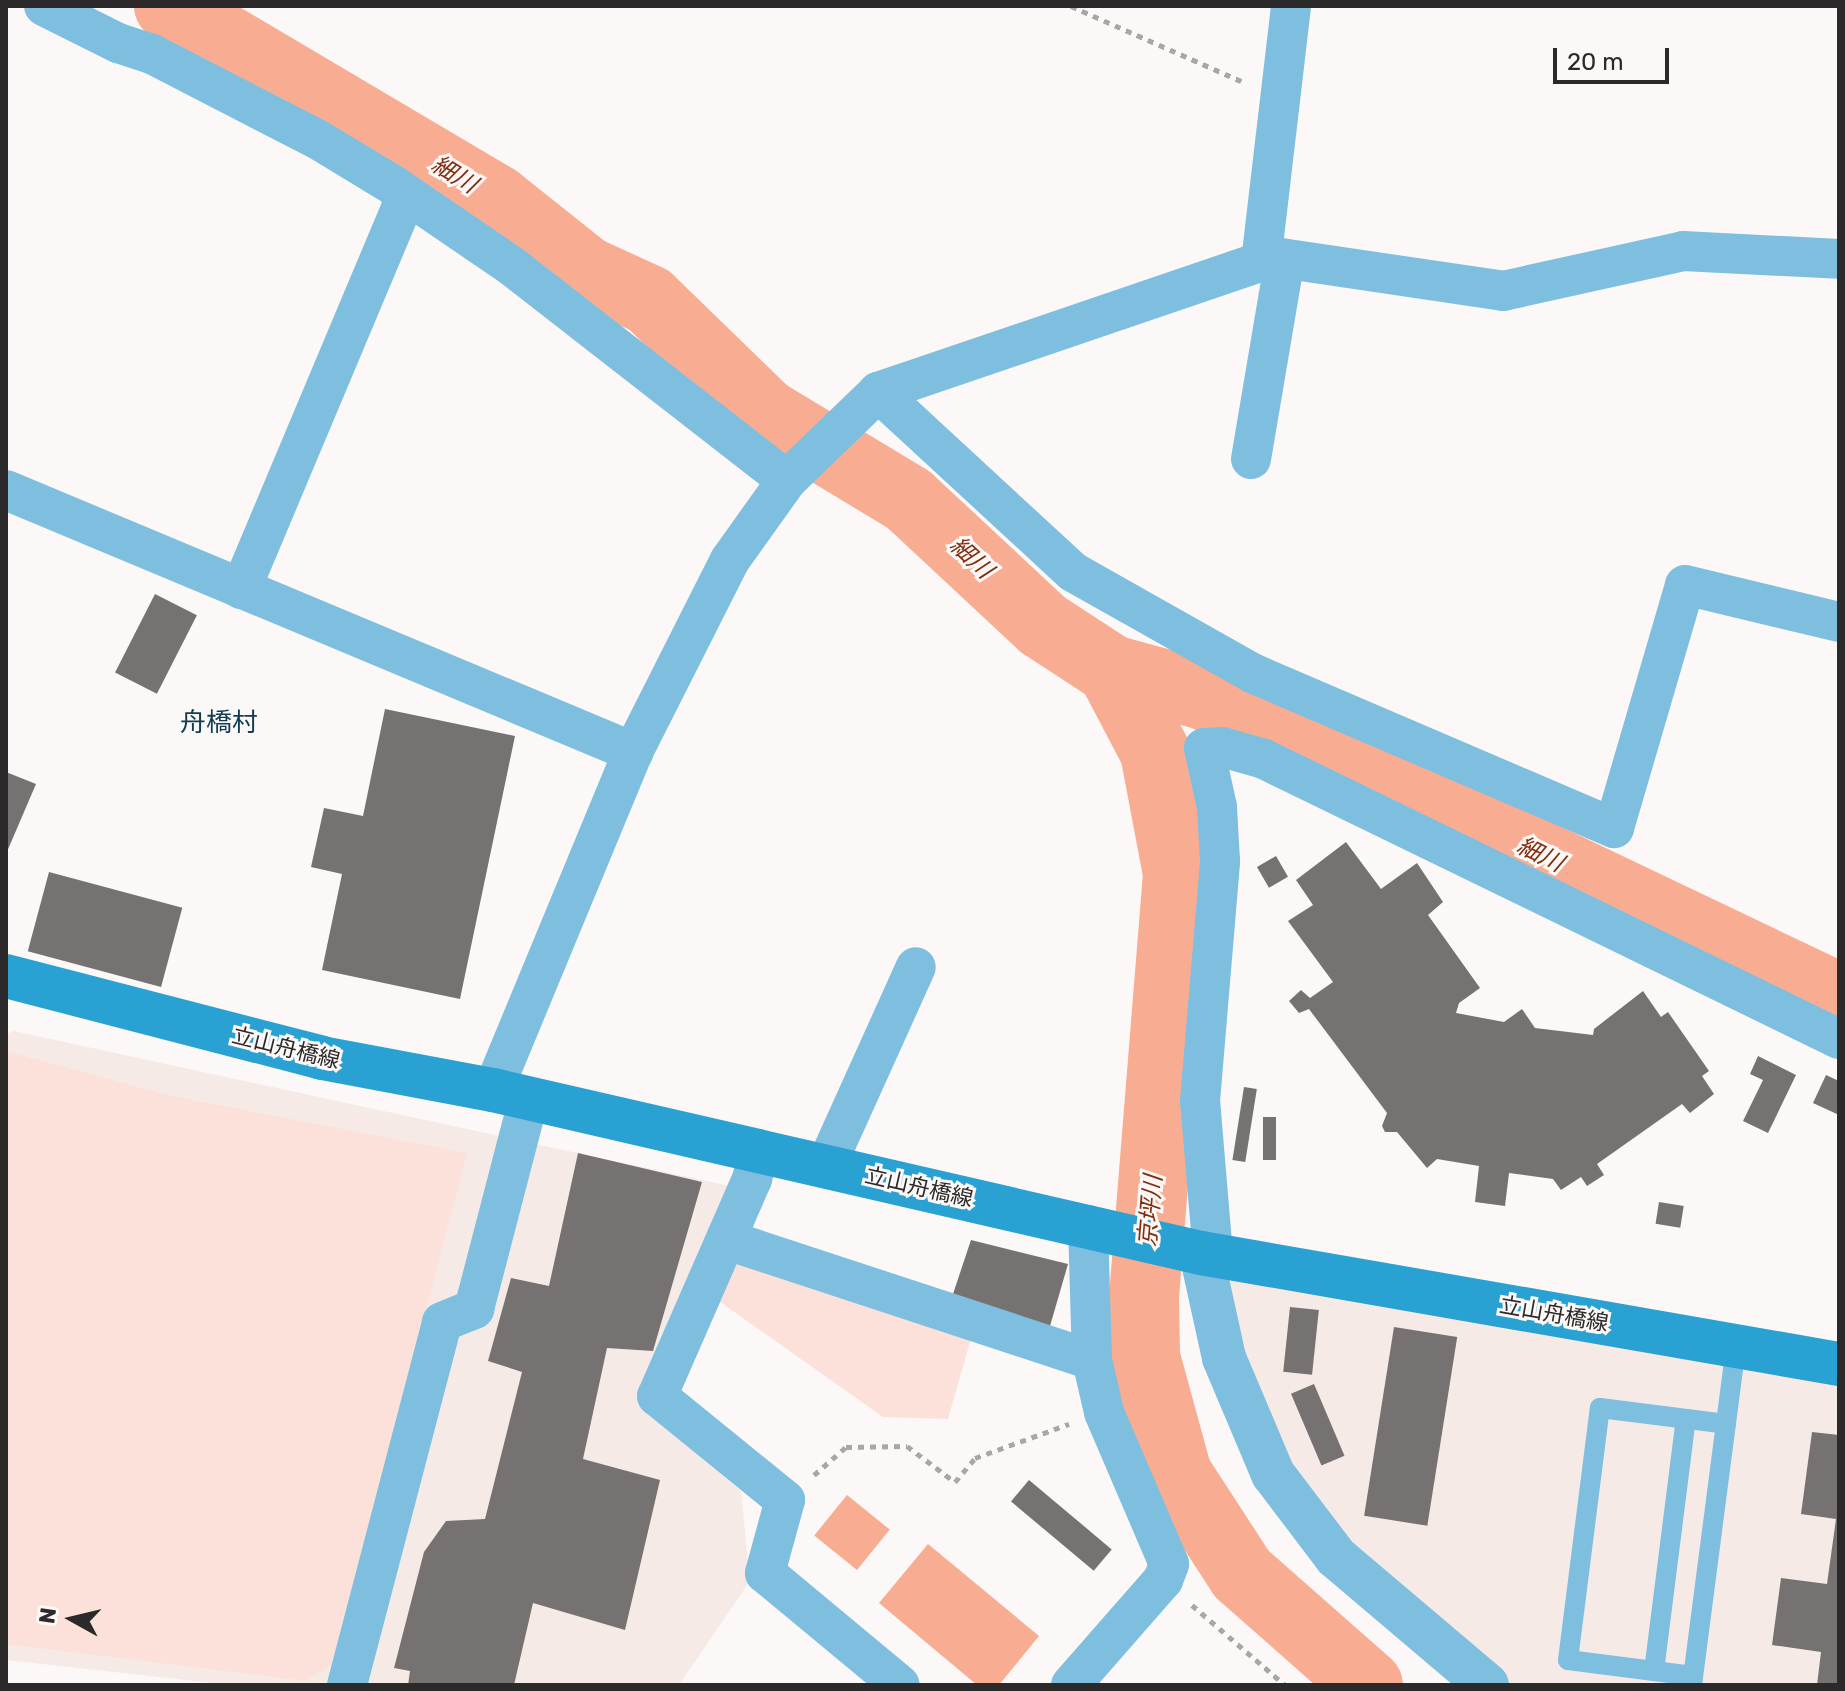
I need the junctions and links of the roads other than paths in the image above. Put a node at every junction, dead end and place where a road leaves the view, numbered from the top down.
1 (44, 6) edge
2 (1291, 6) edge
3 (407, 195) junction
4 (1839, 259) edge
5 (1273, 261) junction
6 (878, 392) junction
7 (1251, 459) dead end
8 (787, 480) junction
9 (6, 490) edge
10 (241, 589) junction
11 (1839, 622) edge
12 (633, 752) junction
13 (916, 967) dead end
14 (6, 976) edge
15 (1839, 1039) edge
16 (511, 1094) junction
17 (759, 1149) junction
18 (846, 1171) junction
19 (1088, 1225) junction
20 (727, 1240) junction
21 (1207, 1254) junction
22 (1736, 1346) junction
23 (1092, 1360) junction
24 (1839, 1364) edge
25 (1686, 1419) junction
26 (1726, 1424) junction
27 (1654, 1671) junction
28 (1692, 1680) edge
29 (347, 1685) edge
30 (900, 1685) edge
31 (1071, 1685) edge
32 (1487, 1685) edge

1 - 3 street
2 - 5 street
3 - 8 street
3 - 10 street
4 - 5 street
5 - 6 street
5 - 7 street
6 - 8 street
6 - 11 street
8 - 12 street
9 - 10 street
10 - 12 street
12 - 16 street
13 - 18 street
14 - 16 main road, 立山舟橋線
15 - 21 street
16 - 17 main road, 立山舟橋線
16 - 29 street
17 - 18 main road, 立山舟橋線
17 - 20 street
18 - 19 main road, 立山舟橋線
19 - 21 main road, 立山舟橋線
19 - 23 street
20 - 23 street
20 - 30 street
21 - 22 main road, 立山舟橋線
21 - 32 street
22 - 24 main road, 立山舟橋線
22 - 26 lane
23 - 31 street
25 - 26 lane
25 - 27 lane
25 - 27 lane
26 - 28 lane
27 - 28 lane

